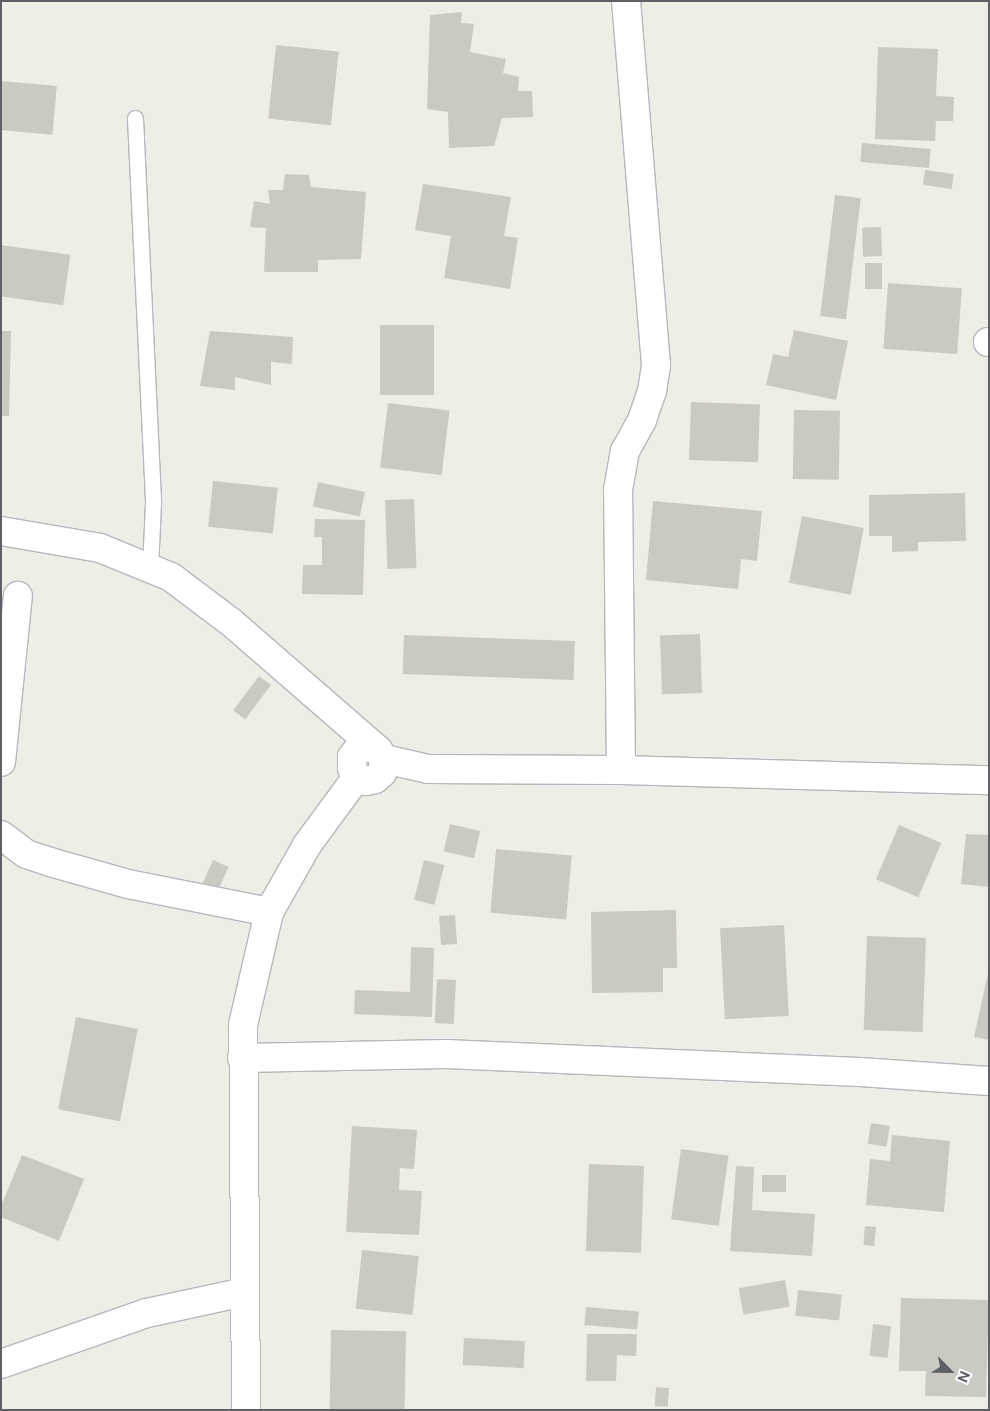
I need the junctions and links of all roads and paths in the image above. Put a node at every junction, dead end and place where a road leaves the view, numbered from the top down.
1 (626, 1) edge
2 (135, 118) dead end
3 (1, 531) edge
4 (150, 568) junction
5 (18, 596) dead end
6 (1, 762) edge
7 (371, 763) junction
8 (621, 770) junction
9 (989, 780) edge
10 (1, 835) edge
11 (269, 912) junction
12 (242, 1058) junction
13 (989, 1081) edge
14 (244, 1292) junction
15 (1, 1364) edge
16 (246, 1410) edge

1 - 8 street
2 - 4 lane
3 - 4 street
4 - 7 street
5 - 6 street
7 - 8 street
7 - 11 street
8 - 9 street
10 - 11 street
11 - 12 street
12 - 13 street
12 - 14 street
14 - 15 street
14 - 16 street

